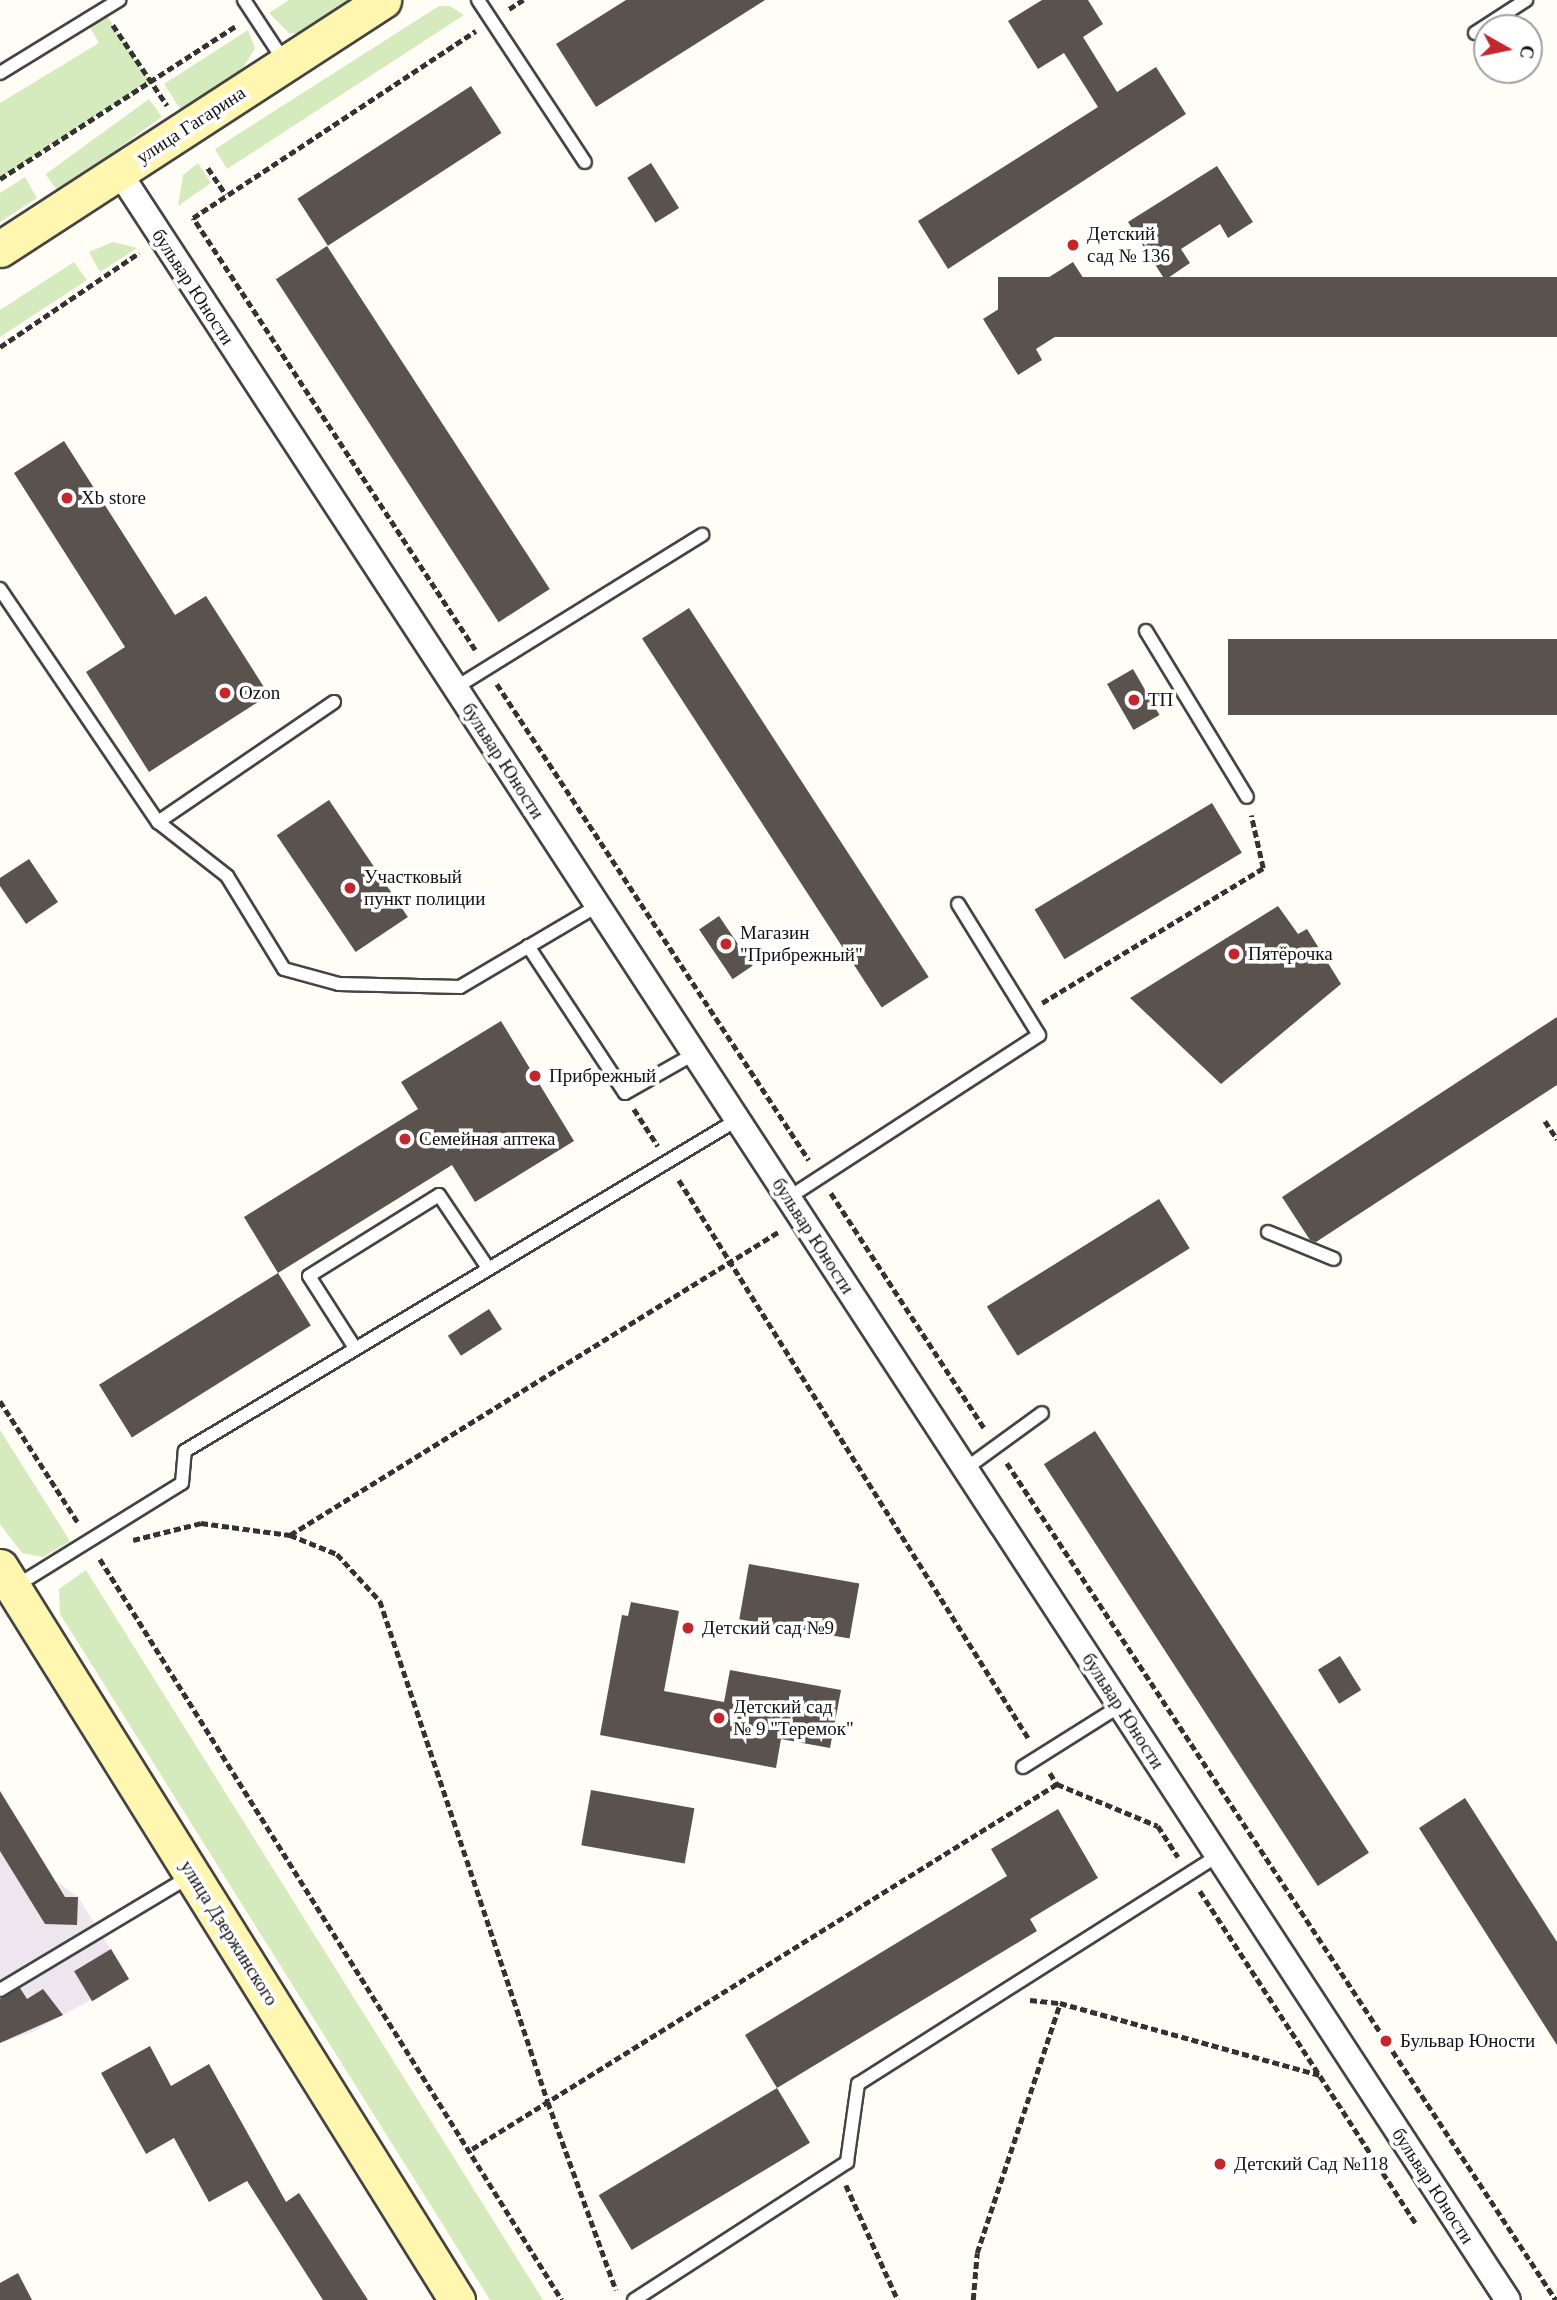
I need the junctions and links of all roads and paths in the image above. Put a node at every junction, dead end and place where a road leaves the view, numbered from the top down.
1 (119, 0) edge
2 (244, 0) edge
3 (383, 0) edge
4 (478, 0) edge
5 (523, 0) edge
6 (1526, 0) edge
7 (103, 10) junction
8 (1504, 14) edge
9 (253, 15) junction
10 (492, 20) junction
11 (286, 63) junction
12 (0, 73) edge
13 (150, 81) junction
14 (171, 112) dead end
15 (585, 162) dead end
16 (208, 168) dead end
17 (119, 172) junction
18 (0, 179) edge
19 (226, 195) junction
20 (0, 249) edge
21 (140, 252) dead end
22 (0, 347) edge
23 (702, 535) dead end
24 (0, 589) edge
25 (1146, 631) dead end
26 (487, 668) junction
27 (456, 688) junction
28 (334, 702) dead end
29 (1247, 797) joint
30 (158, 822) junction
31 (958, 904) dead end
32 (597, 906) junction
33 (528, 946) junction
34 (1025, 1014) junction
35 (694, 1054) junction
36 (625, 1093) junction
37 (737, 1120) junction
38 (1545, 1121) dead end
39 (1557, 1139) edge
40 (667, 1161) junction
41 (820, 1176) junction
42 (788, 1198) junction
43 (787, 1227) dead end
44 (1269, 1232) dead end
45 (1334, 1259) dead end
46 (730, 1261) junction
47 (488, 1268) junction
48 (355, 1348) junction
49 (0, 1401) edge
50 (1042, 1413) dead end
51 (996, 1446) junction
52 (965, 1468) junction
53 (290, 1535) junction
54 (92, 1545) junction
55 (6, 1577) edge
56 (1120, 1706) junction
57 (1040, 1757) junction
58 (1023, 1768) dead end
59 (1057, 1784) junction
60 (1217, 1856) junction
61 (1189, 1874) junction
62 (192, 1875) junction
63 (0, 1990) edge
64 (994, 1997) junction
65 (1060, 2003) junction
66 (1320, 2076) junction
67 (548, 2102) junction
68 (472, 2150) junction
69 (838, 2168) junction
70 (1416, 2223) dead end
71 (457, 2300) edge
72 (562, 2300) edge
73 (620, 2300) edge
74 (634, 2300) edge
75 (898, 2300) edge
76 (973, 2300) edge
77 (1508, 2300) edge
78 (1556, 2300) edge

1 - 7 lane
2 - 9 lane
3 - 11 main road, улица Гагарина
4 - 10 lane
5 - 10 path
6 - 8 lane
7 - 12 lane
7 - 13 path
9 - 11 lane
9 - 13 path
10 - 15 lane
10 - 19 path
11 - 17 main road, улица Гагарина
13 - 14 path
13 - 18 path
16 - 19 path
17 - 20 main road, улица Гагарина
17 - 27 street, бульвар Юности
19 - 26 path
21 - 22 path
23 - 26 lane
24 - 30 lane
25 - 29 lane
26 - 27 lane
26 - 41 path
27 - 32 street, бульвар Юности
28 - 30 lane
29 - 34 path
30 - 33 lane
31 - 34 lane
32 - 33 lane
32 - 35 street, бульвар Юности
33 - 36 lane
34 - 41 lane
35 - 36 lane
35 - 37 street, бульвар Юности
36 - 40 path
37 - 40 lane
37 - 42 street, бульвар Юности
38 - 39 path
40 - 46 path
40 - 47 lane
41 - 42 lane
41 - 51 path
42 - 52 street, бульвар Юности
43 - 46 path
44 - 45 lane
46 - 53 path
46 - 57 path
47 - 48 lane
47 - 48 lane
48 - 54 lane
49 - 54 path
50 - 51 lane
51 - 52 lane
51 - 78 path
52 - 56 street, бульвар Юности
53 - 54 path
53 - 67 path
54 - 55 lane
54 - 68 path
55 - 62 main road, улица Дзержинского
56 - 57 lane
56 - 60 street, бульвар Юности
57 - 58 lane
57 - 59 path
59 - 61 path
59 - 67 path
60 - 61 lane
60 - 77 street, бульвар Юности
61 - 64 lane
61 - 66 path
62 - 63 lane
62 - 71 main road, улица Дзержинского
64 - 65 path
64 - 69 lane
65 - 66 path
65 - 76 path
66 - 70 path
67 - 68 path
67 - 73 path
68 - 72 path
69 - 74 lane
69 - 75 path

